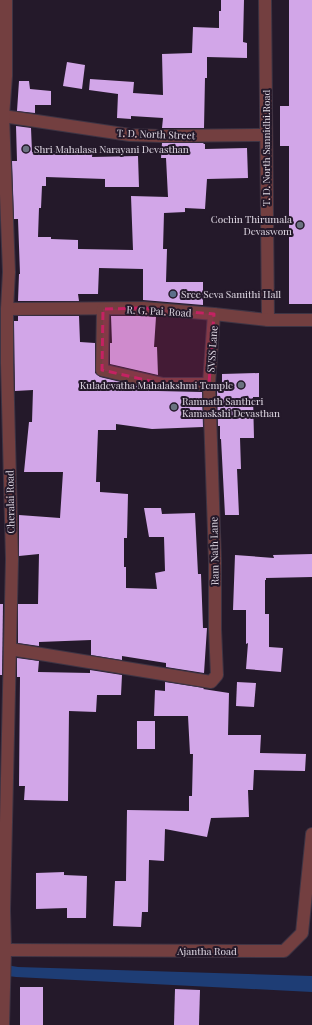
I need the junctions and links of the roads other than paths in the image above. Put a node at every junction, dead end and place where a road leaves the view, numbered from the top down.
1 (6, 0) edge
2 (265, 0) edge
3 (2, 115) edge
4 (266, 135) junction
5 (5, 272) edge
6 (6, 309) junction
7 (103, 309) junction
8 (214, 314) junction
9 (268, 320) junction
10 (312, 320) edge
11 (3, 363) edge
12 (209, 384) junction
13 (5, 637) edge
14 (10, 649) junction
15 (312, 834) edge
16 (5, 950) junction
17 (2, 980) edge
18 (3, 1025) edge

1 - 3 street, Cheralai Road
2 - 4 street, T. D. North Sannidhi.Road
3 - 4 street, T. D. North Street
3 - 5 street, Cheralai Road
4 - 9 street, T. D. North Sannidhi.Road
5 - 6 street, Cheralai Road
6 - 7 street, R. G. Pai. Road
6 - 11 street, Cheralai Road
7 - 8 street, R. G. Pai. Road
7 - 12 street
8 - 9 street, R. G. Pai. Road
8 - 12 street, SVSS Lane
9 - 10 street, R. G. Pai. Road
11 - 13 street, Cheralai Road
12 - 14 street, Ram Nath Lane
13 - 14 street, Cheralai Road
14 - 16 street, Cheralai Road
15 - 16 street, Ajantha Road
16 - 17 street, Cheralai Road
17 - 18 street, Cheralai Road

